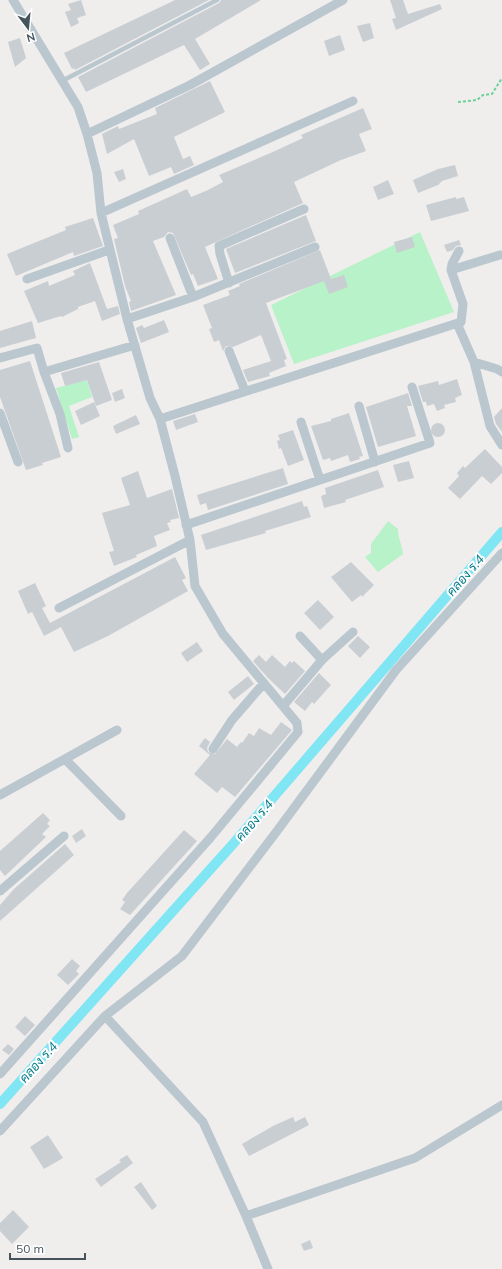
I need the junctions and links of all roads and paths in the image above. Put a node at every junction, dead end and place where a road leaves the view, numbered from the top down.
1 (13, 0) edge
2 (217, 0) edge
3 (322, 0) edge
4 (344, 0) edge
5 (326, 9) junction
6 (502, 78) edge
7 (62, 80) junction
8 (354, 101) dead end
9 (458, 102) dead end
10 (87, 134) junction
11 (304, 209) dead end
12 (101, 213) junction
13 (170, 238) dead end
14 (315, 247) dead end
15 (109, 250) junction
16 (459, 251) dead end
17 (500, 254) dead end
18 (451, 270) junction
19 (27, 279) dead end
20 (229, 283) junction
21 (193, 297) junction
22 (127, 318) junction
23 (461, 322) junction
24 (135, 344) junction
25 (229, 351) dead end
26 (0, 358) edge
27 (474, 362) junction
28 (44, 372) junction
29 (502, 372) edge
30 (412, 387) dead end
31 (245, 391) junction
32 (359, 406) dead end
33 (0, 413) edge
34 (160, 419) junction
35 (301, 422) dead end
36 (502, 445) edge
37 (68, 448) dead end
38 (18, 462) dead end
39 (375, 462) junction
40 (320, 480) junction
41 (186, 525) junction
42 (190, 540) junction
43 (502, 553) edge
44 (59, 608) dead end
45 (353, 632) dead end
46 (300, 636) dead end
47 (322, 660) junction
48 (264, 683) junction
49 (283, 706) junction
50 (117, 730) dead end
51 (213, 749) dead end
52 (65, 759) junction
53 (0, 795) edge
54 (121, 816) dead end
55 (64, 836) dead end
56 (0, 891) edge
57 (105, 1016) junction
58 (0, 1074) edge
59 (502, 1105) edge
60 (0, 1131) edge
61 (246, 1216) junction
62 (268, 1269) edge

1 - 7 street
2 - 7 lane
3 - 5 street
4 - 5 street
5 - 10 street
6 - 9 path
7 - 10 street
8 - 12 street
10 - 12 street
11 - 20 street
12 - 15 street
13 - 21 street
14 - 20 street
15 - 19 street
15 - 22 street
16 - 18 street
17 - 18 street
18 - 23 street
20 - 21 street
21 - 22 street
22 - 24 street
23 - 27 street
23 - 31 street
24 - 28 street
24 - 34 street
25 - 31 street
26 - 28 street
27 - 29 street
27 - 36 street
28 - 37 street
30 - 39 street
31 - 34 street
32 - 39 street
33 - 38 street
34 - 41 street
35 - 40 street
39 - 40 street
40 - 41 street
41 - 42 street
42 - 44 street
42 - 48 street
43 - 57 street
45 - 47 street
46 - 47 street
47 - 49 street
48 - 49 street
48 - 51 street
49 - 58 street
50 - 52 street
52 - 53 street
52 - 54 street
55 - 56 street
57 - 60 street
57 - 61 street
59 - 61 street
61 - 62 street

